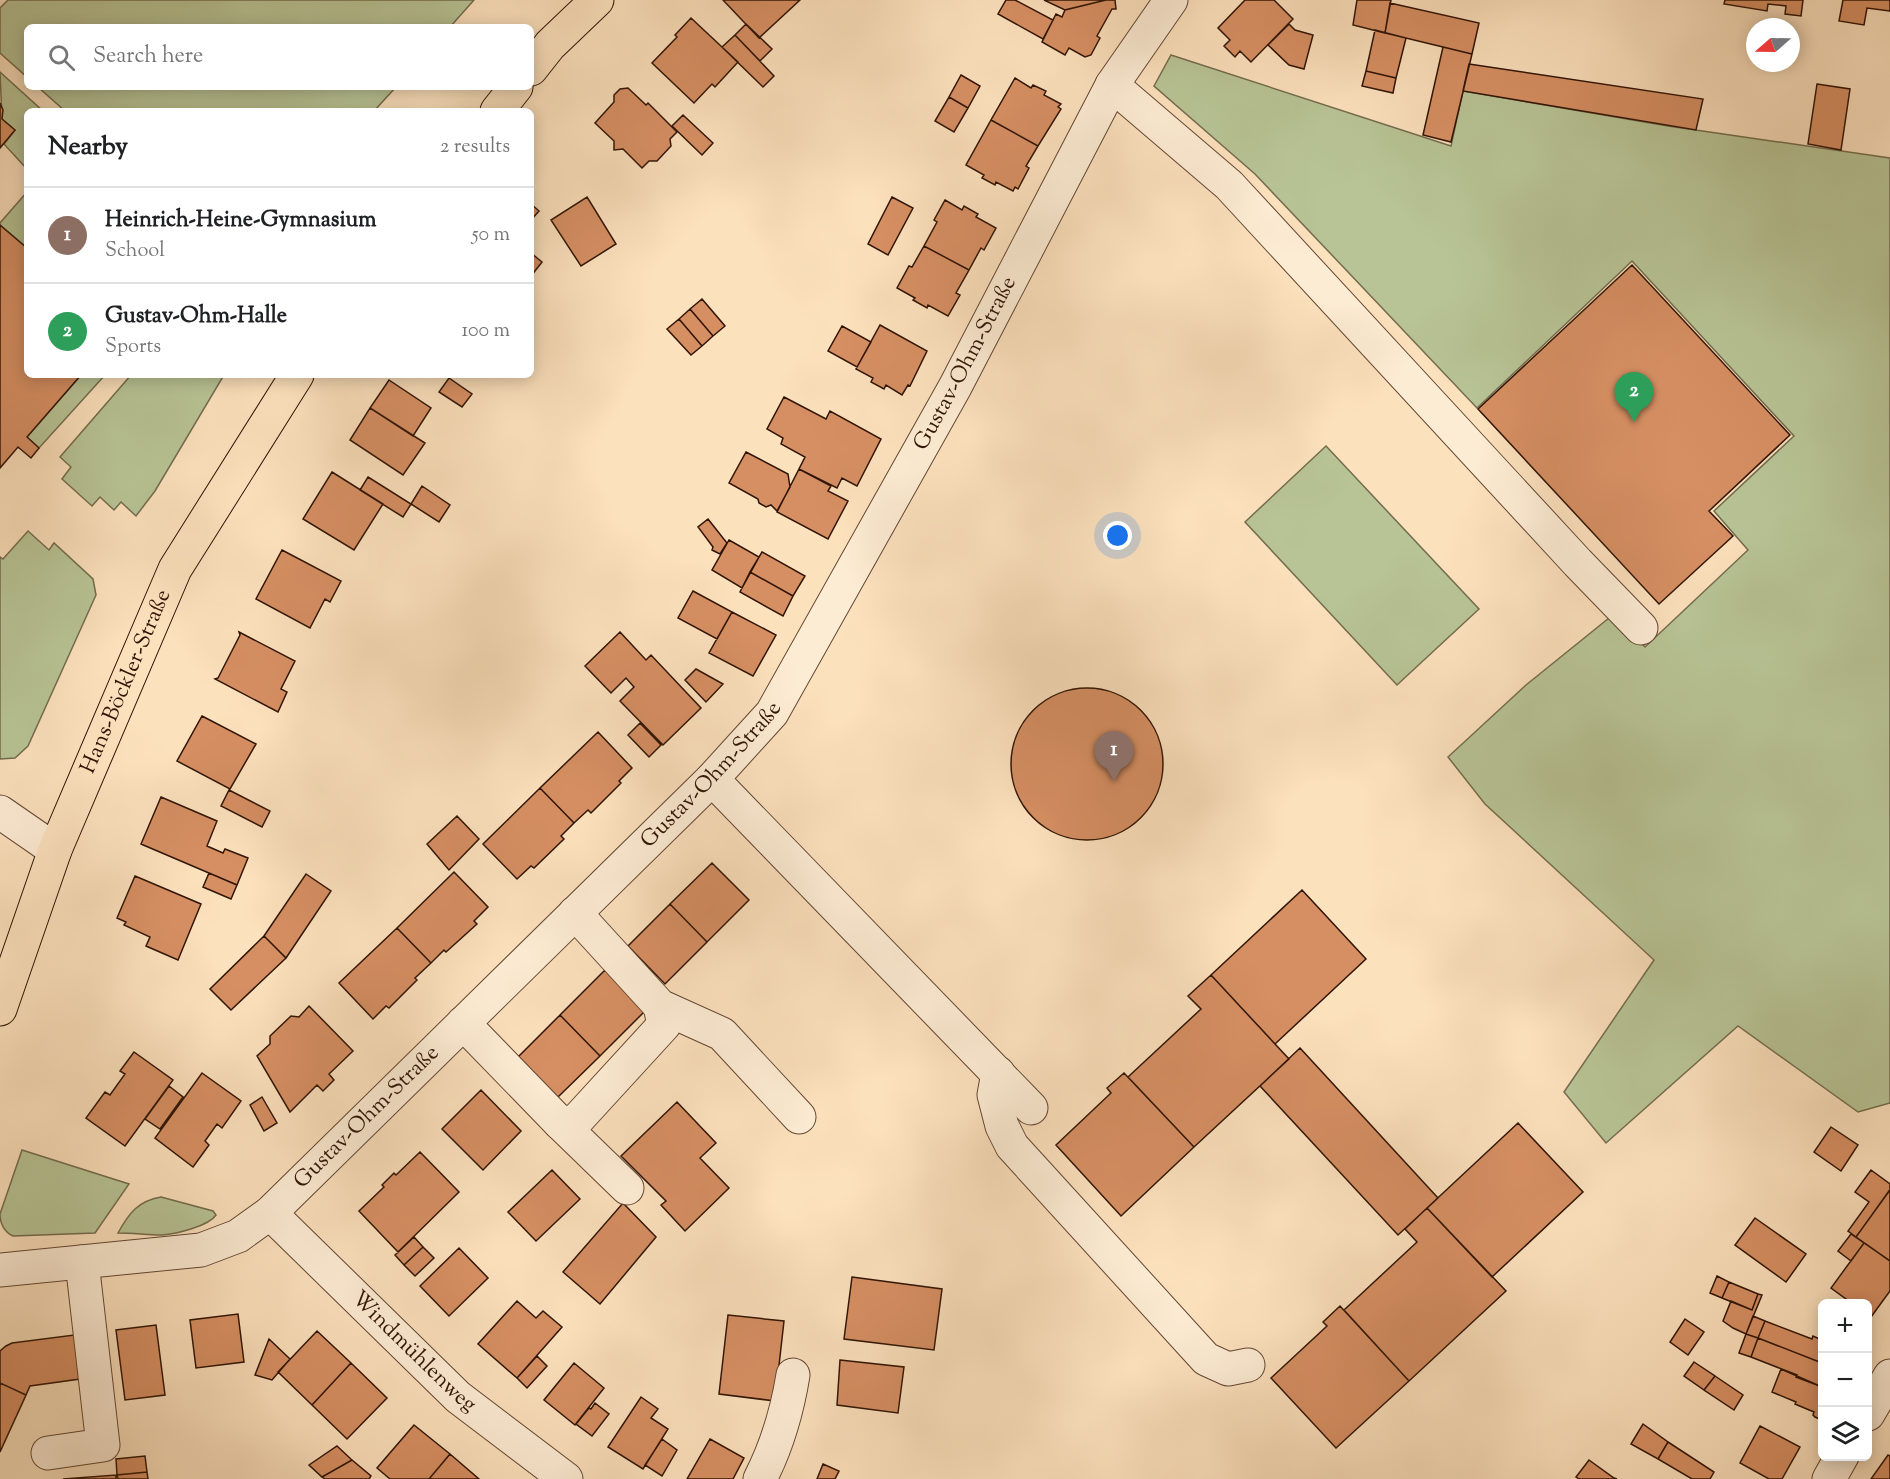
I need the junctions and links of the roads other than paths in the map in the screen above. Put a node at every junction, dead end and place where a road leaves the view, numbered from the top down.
1 (597, 0) edge
2 (1170, 0) edge
3 (534, 65) edge
4 (1112, 85) junction
5 (514, 90) edge
6 (499, 108) edge
7 (295, 378) edge
8 (1641, 628) dead end
9 (712, 778) junction
10 (0, 812) edge
11 (55, 850) junction
12 (575, 913) junction
13 (660, 1006) junction
14 (0, 1009) edge
15 (464, 1023) junction
16 (998, 1073) junction
17 (1031, 1108) dead end
18 (799, 1117) dead end
19 (560, 1123) junction
20 (627, 1188) dead end
21 (270, 1213) junction
22 (82, 1262) junction
23 (0, 1270) edge
24 (1248, 1365) dead end
25 (793, 1376) dead end
26 (1890, 1376) edge
27 (1872, 1407) edge
28 (48, 1453) dead end
29 (1839, 1461) edge
30 (566, 1479) edge
31 (760, 1479) edge
32 (1829, 1479) edge

1 - 3 main road
2 - 4 street, Gustav-Ohm-Straße
4 - 8 street
4 - 9 street, Gustav-Ohm-Straße
5 - 6 main road
7 - 11 main road, Hans-Böckler-Straße
9 - 12 street, Gustav-Ohm-Straße
9 - 16 street
10 - 11 street
11 - 14 main road, Hans-Böckler-Straße
12 - 13 street
12 - 15 street, Gustav-Ohm-Straße
13 - 18 street
13 - 19 street
15 - 19 street
15 - 21 street, Gustav-Ohm-Straße
16 - 17 street
16 - 24 street
19 - 20 street
21 - 22 street, Gustav-Ohm-Straße
21 - 30 street, Windmühlenweg
22 - 23 street, Gustav-Ohm-Straße
22 - 28 street
25 - 31 street
26 - 27 street
29 - 32 street

